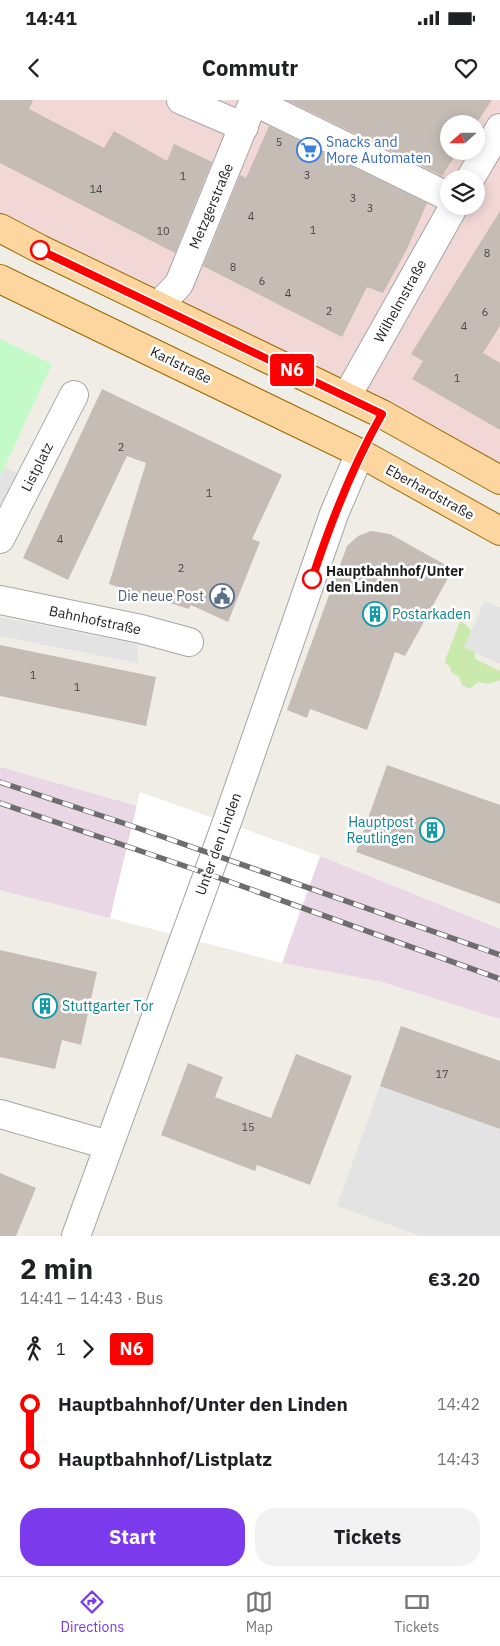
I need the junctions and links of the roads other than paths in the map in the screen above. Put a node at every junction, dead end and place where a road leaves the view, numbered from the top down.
1 (181, 100) edge
2 (253, 101) edge
3 (244, 127) junction
4 (500, 128) edge
5 (493, 156) edge
6 (479, 170) edge
7 (440, 193) edge
8 (449, 215) edge
9 (0, 228) edge
10 (0, 279) edge
11 (158, 306) junction
12 (74, 396) dead end
13 (347, 396) junction
14 (360, 452) junction
15 (500, 480) edge
16 (500, 531) edge
17 (0, 539) edge
18 (0, 600) edge
19 (189, 642) dead end
20 (0, 1114) edge
21 (108, 1145) junction
22 (76, 1236) edge

1 - 3 street
2 - 3 street, Metzgerstraße
2 - 7 street
3 - 11 street, Metzgerstraße
4 - 5 street
5 - 6 street
8 - 13 street, Wilhelmstraße
9 - 11 main road
10 - 14 main road, Karlstraße
11 - 13 main road
12 - 17 street, Listplatz
13 - 15 main road
14 - 16 main road, Eberhardstraße
14 - 21 street, Unter den Linden
18 - 19 street, Bahnhofstraße
20 - 21 street
21 - 22 street, Unter den Linden

